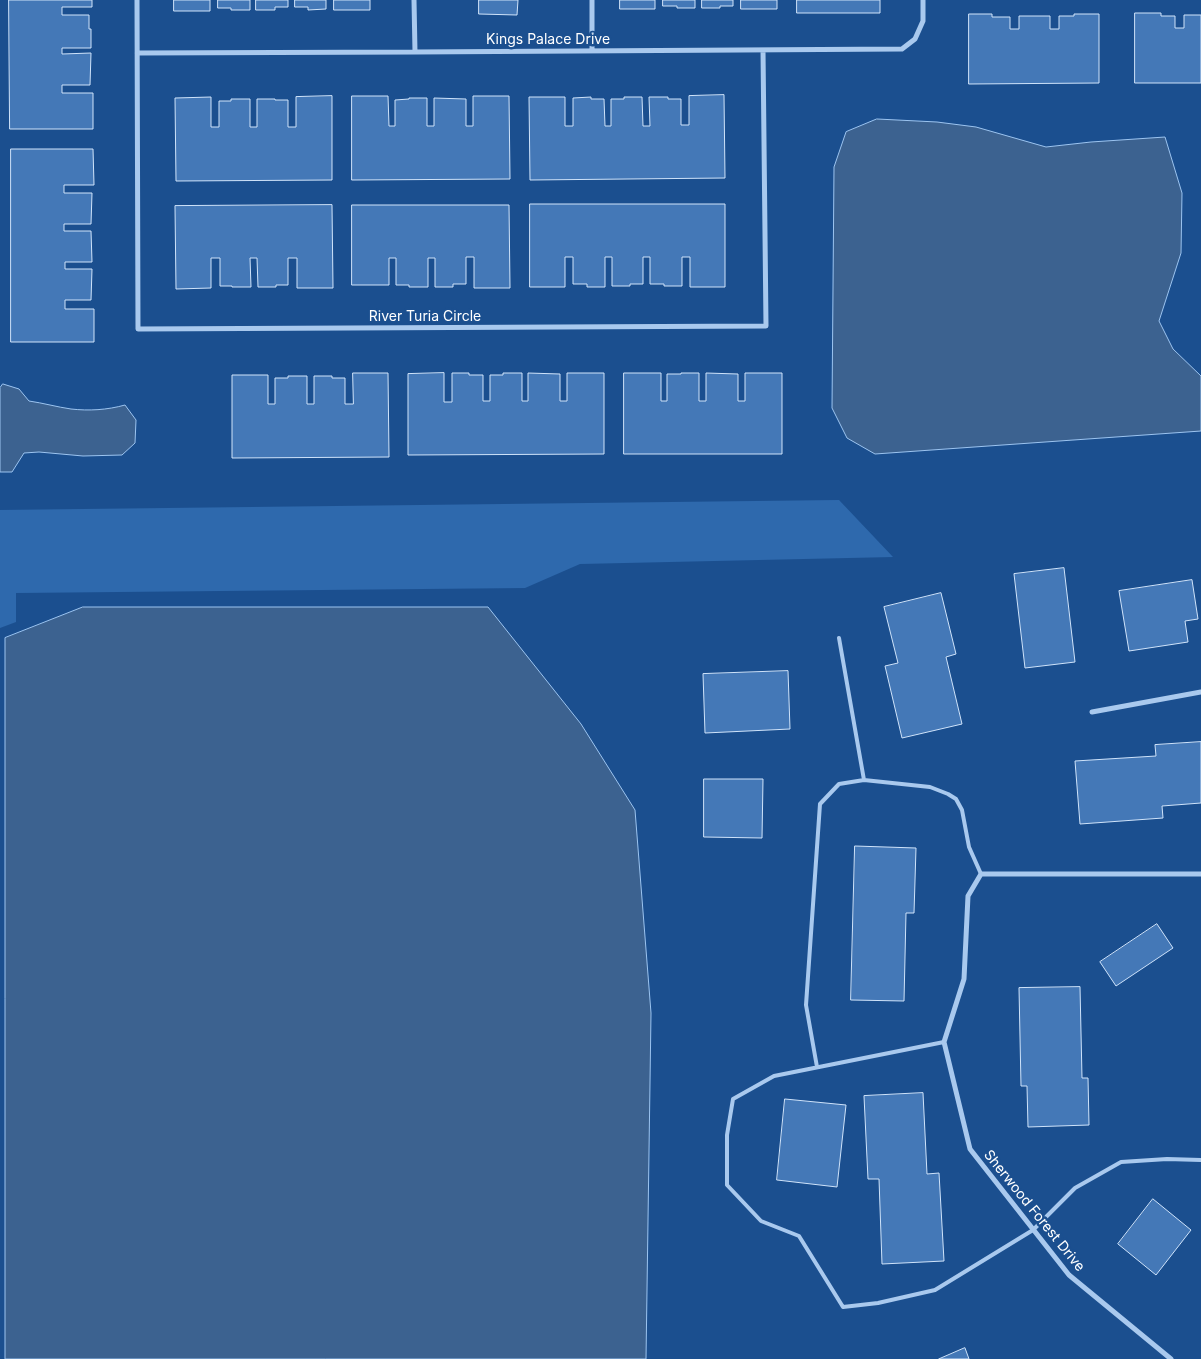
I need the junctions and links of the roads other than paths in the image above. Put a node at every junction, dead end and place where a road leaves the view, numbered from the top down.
1 (137, 0) edge
2 (414, 0) edge
3 (592, 0) edge
4 (923, 0) edge
5 (764, 50) junction
6 (592, 51) junction
7 (415, 52) junction
8 (137, 53) junction
9 (838, 638) dead end
10 (1201, 692) edge
11 (1092, 712) dead end
12 (864, 780) junction
13 (981, 874) junction
14 (1201, 874) edge
15 (944, 1042) junction
16 (817, 1067) junction
17 (1201, 1160) edge
18 (1033, 1230) junction
19 (1171, 1359) edge

1 - 8 street, River Turia Circle
2 - 7 street
3 - 6 street
4 - 5 street, Kings Palace Drive
5 - 6 street, Kings Palace Drive
5 - 8 street, River Turia Circle
6 - 7 street, Kings Palace Drive
7 - 8 street, Kings Palace Drive
9 - 12 lane
10 - 11 street
12 - 13 lane
12 - 16 lane
13 - 14 street
13 - 15 street
15 - 16 lane
15 - 18 street, Sherwood Forest Drive
16 - 18 lane
17 - 18 lane
18 - 19 street, Sherwood Forest Drive

